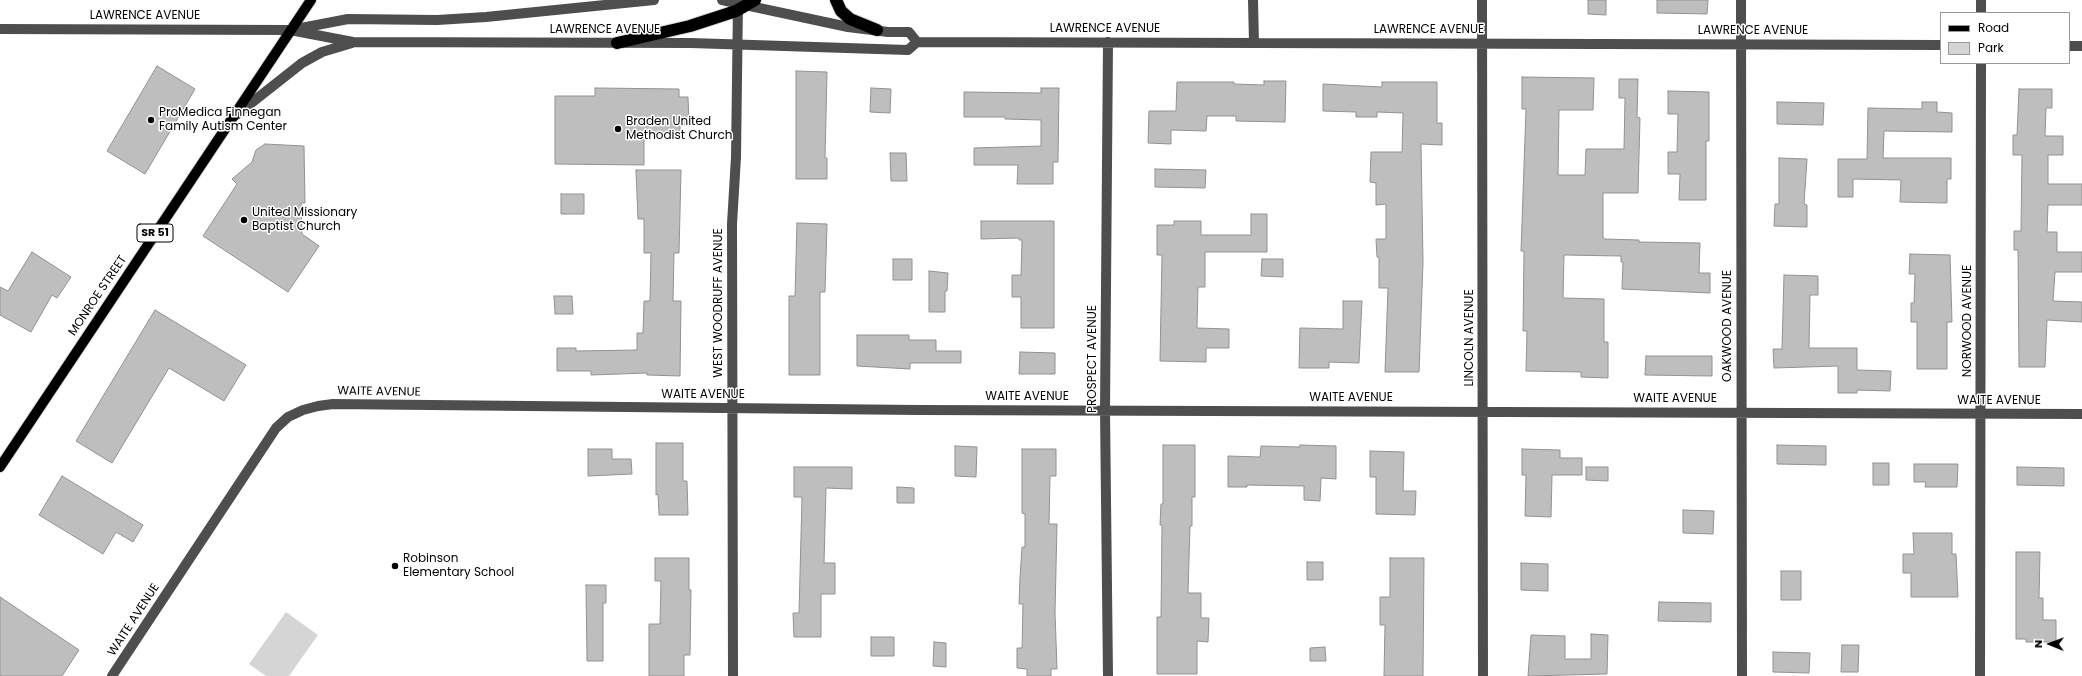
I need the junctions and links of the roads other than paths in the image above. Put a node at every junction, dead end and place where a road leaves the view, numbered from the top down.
1 (311, 0) edge
2 (654, 0) edge
3 (722, 0) edge
4 (836, 0) edge
5 (1253, 0) edge
6 (1482, 0) edge
7 (1741, 0) edge
8 (1981, 0) edge
9 (744, 4) edge
10 (1981, 12) edge
11 (0, 29) edge
12 (290, 30) junction
13 (877, 30) junction
14 (353, 42) junction
15 (917, 42) junction
16 (1108, 42) junction
17 (617, 43) junction
18 (1254, 43) junction
19 (737, 44) junction
20 (1482, 44) junction
21 (1741, 44) junction
22 (1940, 45) edge
23 (2070, 46) edge
24 (2082, 46) edge
25 (1981, 64) edge
26 (233, 117) junction
27 (733, 409) junction
28 (1105, 410) junction
29 (1483, 411) junction
30 (1742, 412) junction
31 (1980, 414) junction
32 (2082, 414) edge
33 (0, 467) edge
34 (112, 676) edge
35 (733, 676) edge
36 (1108, 676) edge
37 (1484, 676) edge
38 (1742, 676) edge
39 (1980, 676) edge

1 - 12 main road, MONROE STREET / SR 51
2 - 12 street, LAWRENCE AVENUE
3 - 9 street
4 - 13 highway
5 - 18 street
6 - 20 street, LINCOLN AVENUE
7 - 21 street, OAKWOOD AVENUE
8 - 10 street
9 - 13 street
9 - 17 highway
9 - 19 street, WEST WOODRUFF AVENUE
11 - 12 street, LAWRENCE AVENUE
12 - 14 street, LAWRENCE AVENUE
12 - 26 main road, MONROE STREET / SR 51
13 - 15 street
14 - 17 street, LAWRENCE AVENUE
14 - 26 street
15 - 16 street, LAWRENCE AVENUE
15 - 19 street, LAWRENCE AVENUE
16 - 18 street, LAWRENCE AVENUE
16 - 28 street, PROSPECT AVENUE
17 - 19 street, LAWRENCE AVENUE
18 - 20 street, LAWRENCE AVENUE
19 - 27 street, WEST WOODRUFF AVENUE
20 - 21 street, LAWRENCE AVENUE
20 - 29 street, LINCOLN AVENUE
21 - 22 street, LAWRENCE AVENUE
21 - 30 street, OAKWOOD AVENUE
23 - 24 street
25 - 31 street, NORWOOD AVENUE
26 - 33 main road, MONROE STREET / SR 51
27 - 28 street, WAITE AVENUE
27 - 34 street, WAITE AVENUE
27 - 35 street, WEST WOODRUFF AVENUE
28 - 29 street, WAITE AVENUE
28 - 36 street, PROSPECT AVENUE
29 - 30 street, WAITE AVENUE
29 - 37 street, LINCOLN AVENUE
30 - 31 street, WAITE AVENUE
30 - 38 street, OAKWOOD AVENUE
31 - 32 street, WAITE AVENUE
31 - 39 street, NORWOOD AVENUE

